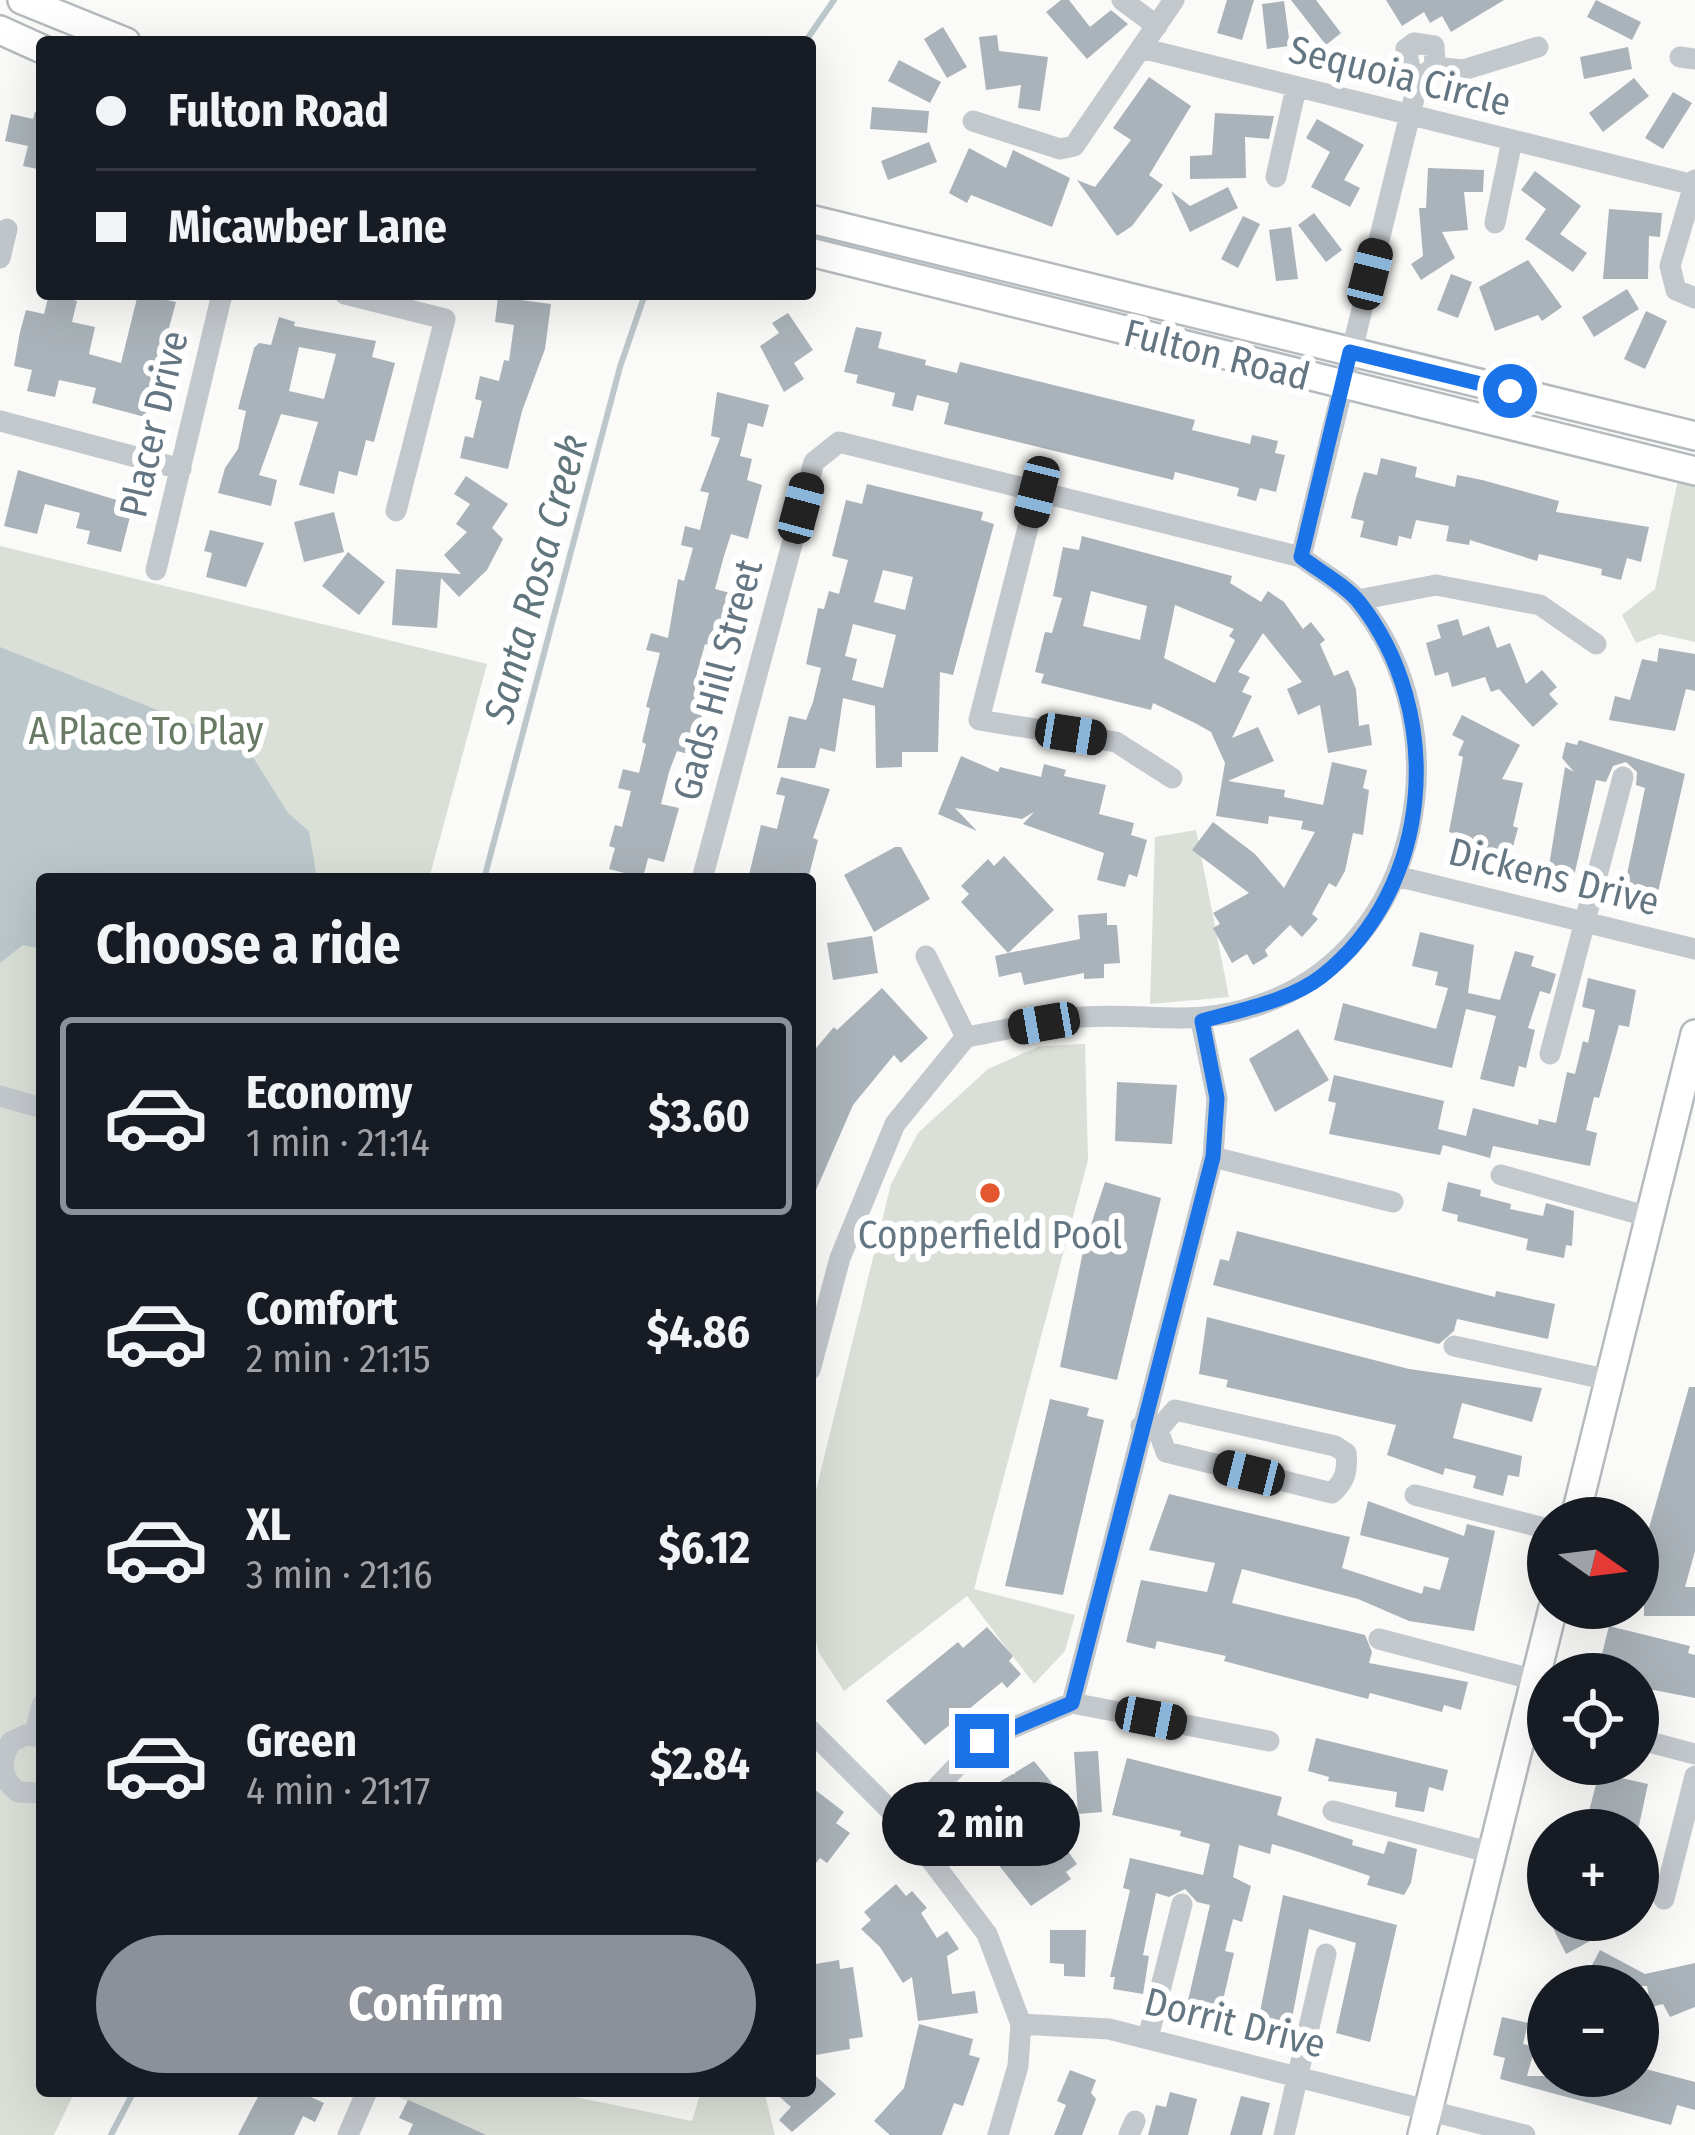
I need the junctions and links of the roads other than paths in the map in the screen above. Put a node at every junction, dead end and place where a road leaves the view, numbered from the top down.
1 (22, 0) edge
2 (1122, 0) edge
3 (1174, 0) edge
4 (1156, 26) junction
5 (0, 29) edge
6 (111, 36) edge
7 (36, 46) edge
8 (1538, 47) dead end
9 (1142, 48) junction
10 (1297, 88) junction
11 (1408, 116) junction
12 (973, 121) dead end
13 (1513, 141) junction
14 (1276, 177) dead end
15 (1694, 182) edge
16 (816, 220) edge
17 (1495, 223) dead end
18 (7, 229) dead end
19 (816, 254) edge
20 (0, 258) edge
21 (1695, 298) edge
22 (221, 300) edge
23 (369, 300) edge
24 (1350, 352) junction
25 (1342, 386) junction
26 (0, 421) edge
27 (1695, 436) edge
28 (182, 469) junction
29 (1695, 471) edge
30 (1037, 492) junction
31 (396, 511) dead end
32 (1301, 557) junction
33 (156, 570) dead end
34 (1358, 600) junction
35 (1596, 644) dead end
36 (1623, 777) dead end
37 (1172, 778) dead end
38 (704, 873) edge
39 (1396, 876) junction
40 (1585, 922) junction
41 (1695, 949) edge
42 (926, 956) dead end
43 (1202, 1021) junction
44 (1695, 1034) edge
45 (965, 1037) junction
46 (1550, 1054) dead end
47 (0, 1096) edge
48 (36, 1106) edge
49 (1213, 1157) junction
50 (1501, 1175) dead end
51 (1393, 1202) dead end
52 (1649, 1217) junction
53 (1454, 1346) dead end
54 (816, 1348) edge
55 (1609, 1380) junction
56 (1149, 1428) junction
57 (1415, 1495) dead end
58 (1580, 1497) edge
59 (1527, 1524) edge
60 (1379, 1639) dead end
61 (1527, 1678) edge
62 (1072, 1703) junction
63 (36, 1736) edge
64 (816, 1736) edge
65 (1269, 1741) dead end
66 (1659, 1745) edge
67 (1527, 1746) edge
68 (1695, 1754) edge
69 (1695, 1776) edge
70 (36, 1793) edge
71 (1333, 1811) dead end
72 (903, 1823) junction
73 (1492, 1853) junction
74 (1664, 1899) dead end
75 (1182, 1904) dead end
76 (1326, 1954) dead end
77 (1022, 2024) junction
78 (1148, 2038) junction
79 (1298, 2075) junction
80 (364, 2097) edge
81 (1425, 2122) edge
82 (1005, 2133) edge
83 (348, 2135) edge
84 (1284, 2135) edge
85 (1525, 2135) edge

1 - 6 main road
2 - 4 street
3 - 4 street
4 - 9 street
5 - 7 main road
8 - 11 street
9 - 10 street, Sequoia Circle
9 - 12 street
10 - 11 street, Sequoia Circle
10 - 14 street
11 - 13 street, Sequoia Circle
11 - 24 street
13 - 15 street, Sequoia Circle
13 - 17 street
15 - 21 street
16 - 24 main road, Fulton Road
18 - 20 street
19 - 25 main road, Fulton Road
22 - 28 street, Placer Drive
23 - 31 street
24 - 25 street
24 - 27 main road, Fulton Road
25 - 29 main road, Fulton Road
25 - 32 street
26 - 28 street
28 - 33 street, Placer Drive
30 - 32 street
30 - 37 street
30 - 38 street, Gads Hill Street
32 - 34 street
34 - 35 street
34 - 39 street
36 - 40 street
39 - 40 street, Dickens Drive
39 - 43 street
40 - 41 street, Dickens Drive
40 - 46 street
42 - 45 street
43 - 45 street
43 - 49 street
44 - 52 main road
45 - 54 street
47 - 48 street
49 - 51 street
49 - 56 street
50 - 52 street
52 - 55 main road
53 - 55 street
55 - 58 main road
56 - 56 street
56 - 62 street
57 - 59 street
60 - 61 street
62 - 65 street
62 - 72 street
63 - 70 street
64 - 72 street
66 - 68 street
67 - 73 main road
69 - 74 street
71 - 73 street
72 - 77 street
73 - 81 main road
75 - 78 street
76 - 79 street
77 - 78 street, Dorrit Drive
77 - 82 street
78 - 79 street, Dorrit Drive
79 - 81 street, Dorrit Drive
79 - 84 street
80 - 83 street
81 - 85 street, Dorrit Drive

